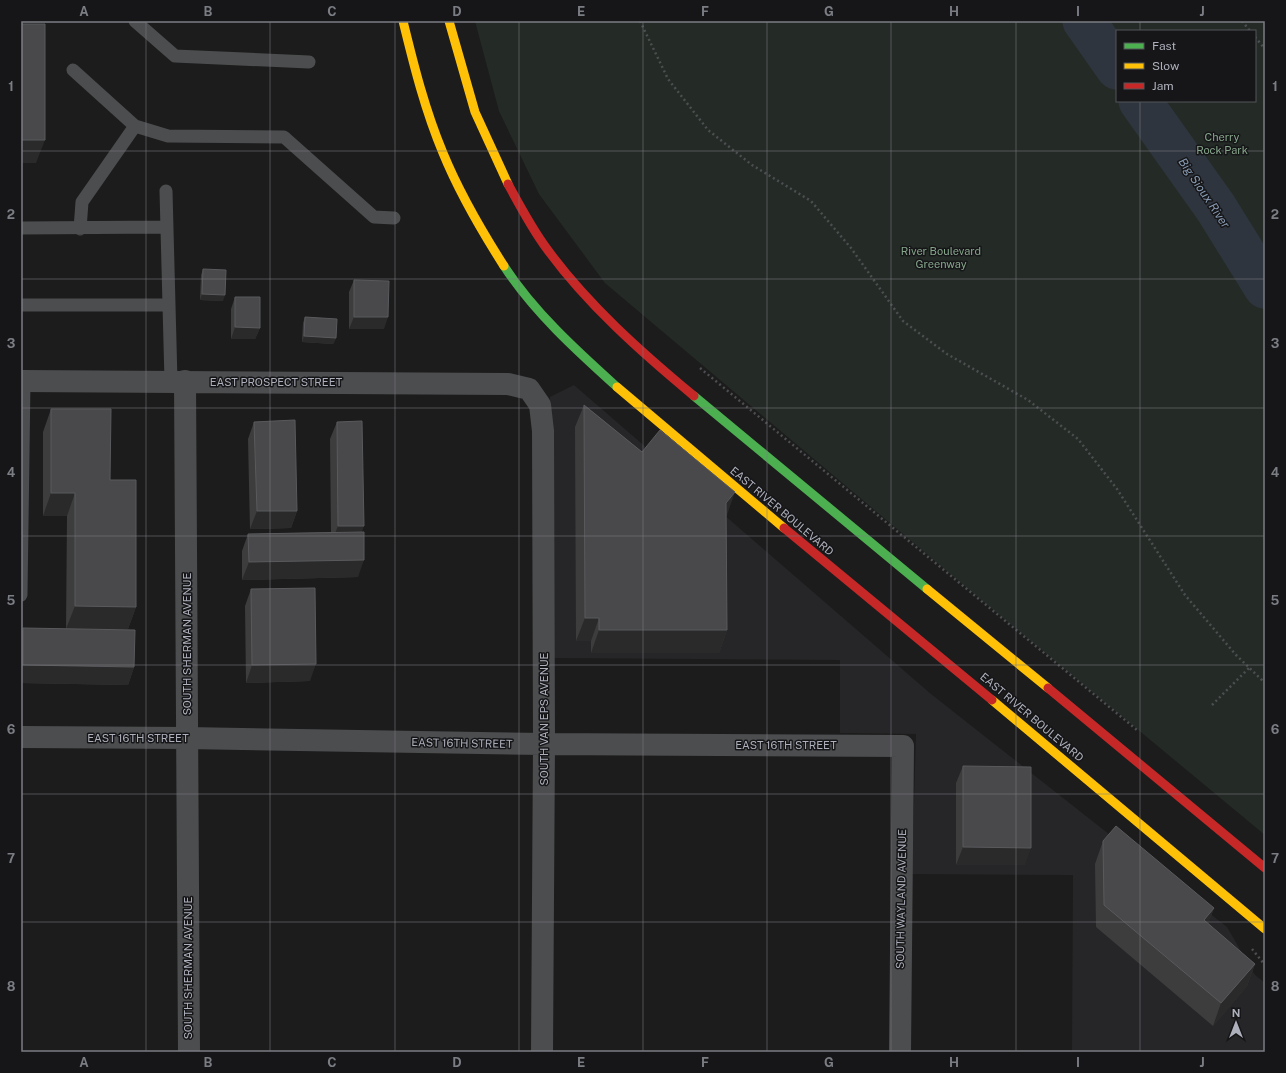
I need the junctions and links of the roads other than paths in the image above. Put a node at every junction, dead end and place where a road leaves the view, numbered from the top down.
1 (136, 21) edge
2 (403, 21) edge
3 (449, 21) edge
4 (309, 62) dead end
5 (73, 70) dead end
6 (135, 126) junction
7 (166, 191) dead end
8 (394, 218) dead end
9 (166, 227) junction
10 (21, 228) edge
11 (80, 229) junction
12 (21, 305) edge
13 (168, 305) junction
14 (23, 381) edge
15 (178, 381) junction
16 (529, 389) joint
17 (21, 595) edge
18 (21, 737) edge
19 (187, 738) junction
20 (544, 744) junction
21 (903, 746) joint
22 (1265, 868) edge
23 (1265, 929) edge
24 (188, 1052) edge
25 (542, 1052) edge
26 (900, 1052) edge

1 - 4 lane
2 - 23 main road, EAST RIVER BOULEVARD
3 - 22 main road
5 - 6 lane
6 - 8 lane
6 - 11 lane
7 - 9 lane
9 - 11 lane
9 - 13 lane
10 - 11 lane
12 - 13 lane
13 - 15 lane
14 - 15 street, EAST PROSPECT STREET
14 - 17 lane
15 - 16 street, EAST PROSPECT STREET
15 - 19 street, SOUTH SHERMAN AVENUE
16 - 20 street, SOUTH VAN EPS AVENUE
18 - 19 street, EAST 16TH STREET
19 - 20 street, EAST 16TH STREET
19 - 24 street, SOUTH SHERMAN AVENUE
20 - 21 street, EAST 16TH STREET
20 - 25 street, SOUTH VAN EPS AVENUE
21 - 26 street, SOUTH WAYLAND AVENUE

